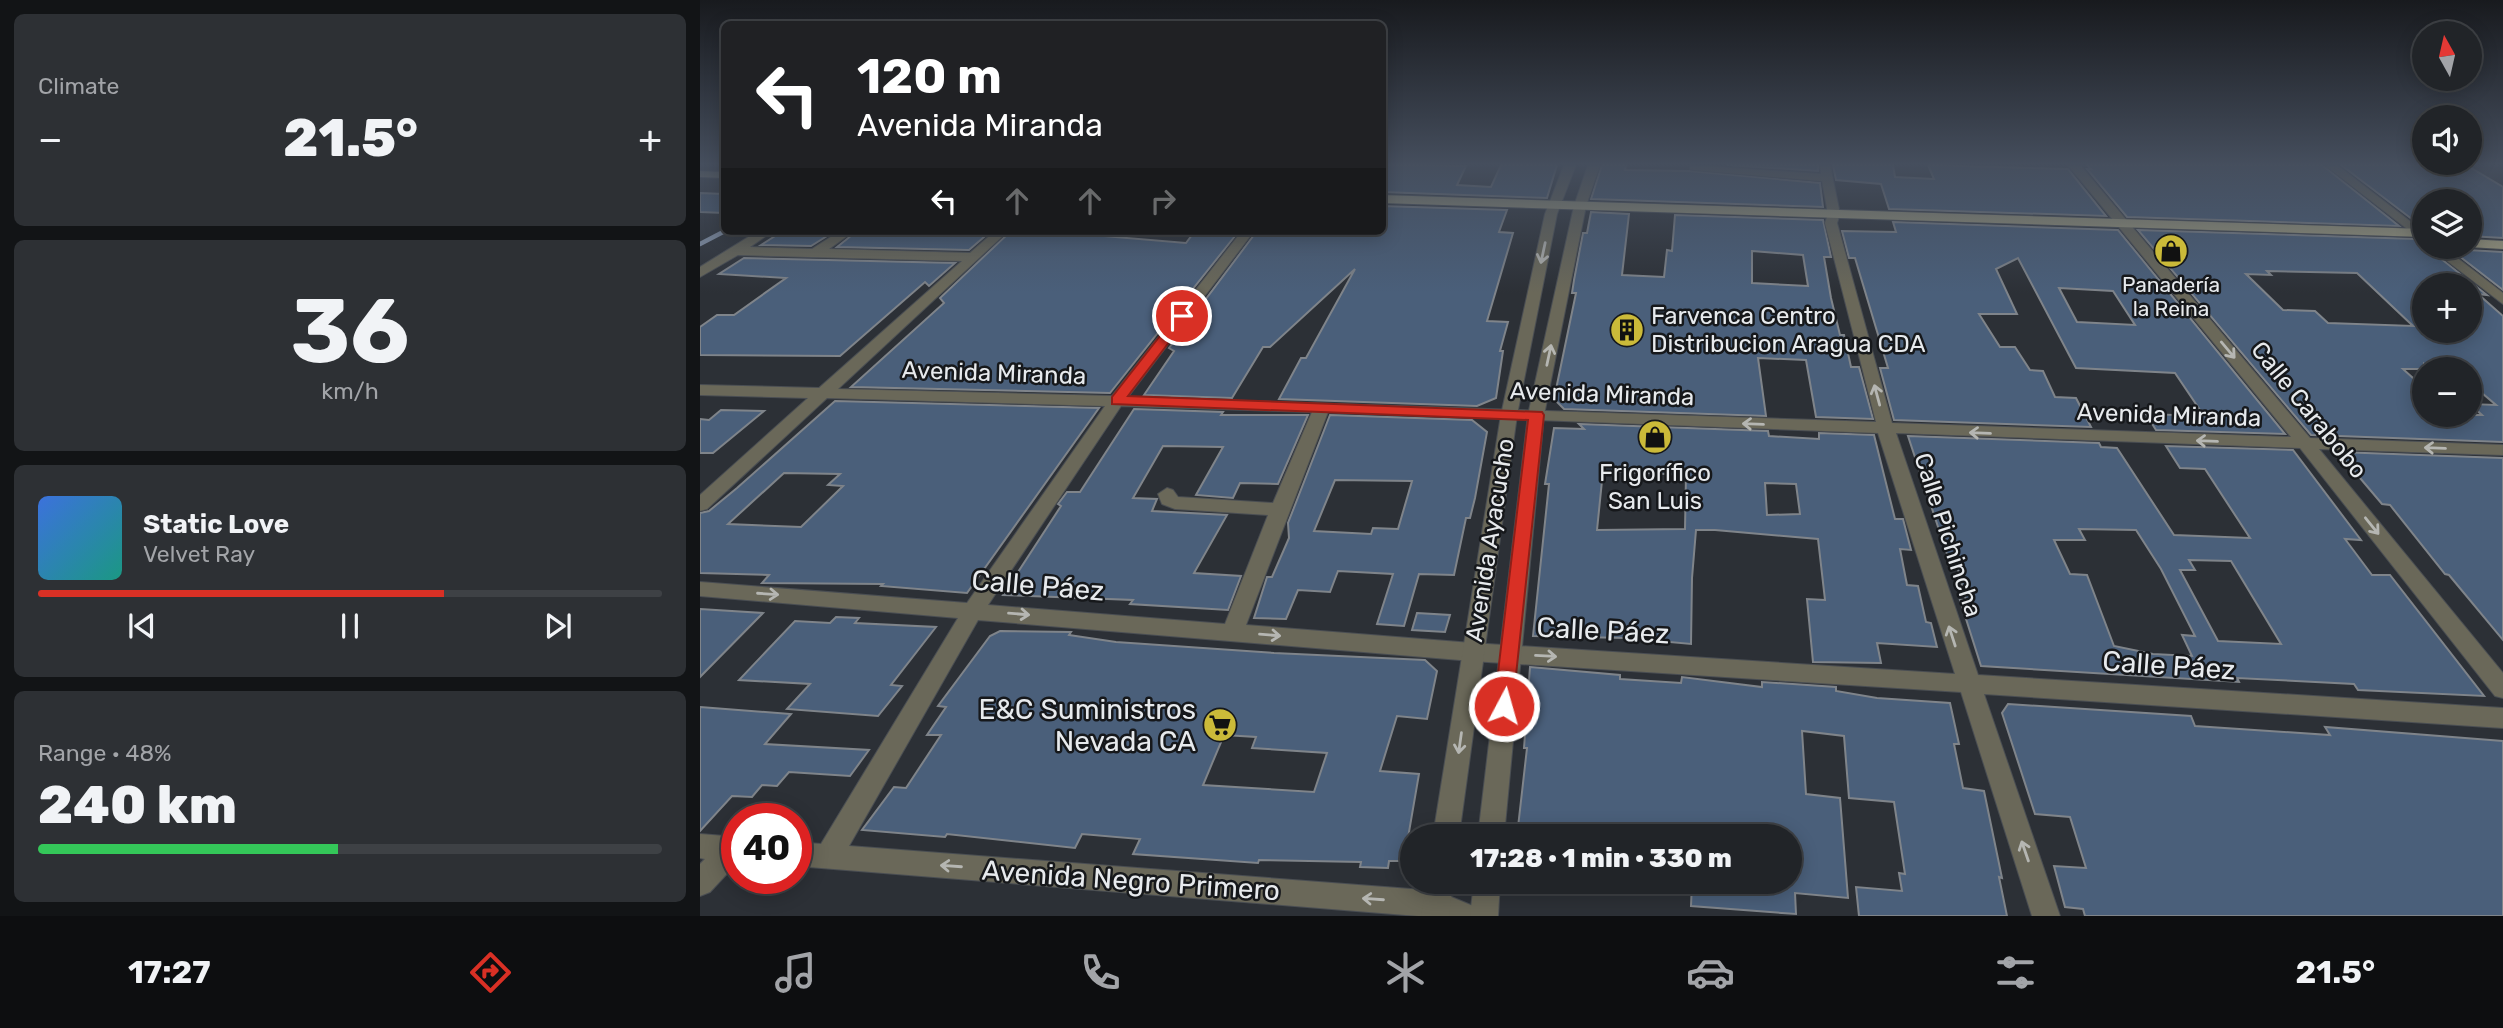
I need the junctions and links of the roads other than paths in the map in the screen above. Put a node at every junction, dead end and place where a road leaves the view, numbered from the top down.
1 (1531, 208) edge
2 (1580, 208) edge
3 (1831, 208) edge
4 (2110, 208) edge
5 (2385, 208) edge
6 (1386, 209) edge
7 (1552, 209) junction
8 (1579, 211) junction
9 (1833, 219) junction
10 (2126, 227) junction
11 (2412, 229) edge
12 (761, 235) edge
13 (842, 235) edge
14 (998, 235) edge
15 (1245, 235) edge
16 (2482, 235) edge
17 (2503, 236) edge
18 (2412, 237) edge
19 (2482, 243) edge
20 (2503, 244) edge
21 (735, 251) junction
22 (815, 253) junction
23 (974, 257) junction
24 (2450, 259) edge
25 (700, 273) edge
26 (2503, 300) edge
27 (700, 390) edge
28 (826, 393) junction
29 (1117, 400) junction
30 (1322, 408) junction
31 (1509, 415) junction
32 (1536, 415) junction
33 (1886, 430) junction
34 (2307, 445) junction
35 (2503, 450) edge
36 (1167, 494) dead end
37 (700, 505) edge
38 (1279, 510) junction
39 (700, 589) edge
40 (973, 610) junction
41 (1233, 631) junction
42 (1472, 652) junction
43 (1509, 654) junction
44 (1967, 681) junction
45 (2503, 688) edge
46 (2503, 718) edge
47 (1449, 824) edge
48 (1492, 824) edge
49 (700, 846) edge
50 (721, 848) edge
51 (812, 856) edge
52 (828, 857) junction
53 (721, 862) edge
54 (700, 883) edge
55 (1486, 894) edge
56 (1437, 901) edge
57 (1463, 916) edge
58 (1484, 916) edge
59 (2046, 916) edge

1 - 7 main road
2 - 8 street, Avenida Ayacucho
3 - 9 street, Calle Pichincha
4 - 10 street, Calle Carabobo
5 - 11 street
6 - 7 main road
7 - 8 main road
7 -> 31 street, Avenida Ayacucho
8 - 9 main road
32 -> 8 street, Avenida Ayacucho
9 - 10 main road
33 -> 9 street, Calle Pichincha
10 - 18 main road
10 -> 34 street, Calle Carabobo
12 - 21 street
13 - 22 street
14 - 23 street
15 - 29 street
16 - 17 main road
19 - 20 main road
21 - 22 street
21 - 25 street
22 - 23 street
23 - 28 street
24 - 26 street
27 - 28 street, Avenida Miranda
28 - 29 street, Avenida Miranda
28 - 37 street
29 - 30 street, Avenida Miranda
29 - 40 street
30 - 31 street, Avenida Miranda
30 - 38 street
31 - 32 street, Avenida Miranda
31 - 42 street, Avenida Ayacucho
33 -> 32 street, Avenida Miranda
32 - 43 street, Avenida Ayacucho
34 -> 33 street, Avenida Miranda
44 -> 33 street, Calle Pichincha
35 -> 34 street, Avenida Miranda
34 -> 45 street, Calle Carabobo
36 - 38 street
38 - 41 street
39 -> 40 street, Calle Páez
40 -> 41 street, Calle Páez
40 - 52 street
41 -> 42 street, Calle Páez
42 - 43 street, Calle Páez
42 -> 47 street, Avenida Ayacucho
43 -> 44 street, Calle Páez
43 - 48 street, Avenida Ayacucho
44 - 46 street, Calle Páez
59 -> 44 street, Calle Pichincha
49 - 50 street
51 - 52 street, Avenida Negro Primero
56 -> 52 street, Avenida Negro Primero
53 - 54 street
55 - 58 street
56 - 57 street, Avenida Negro Primero

